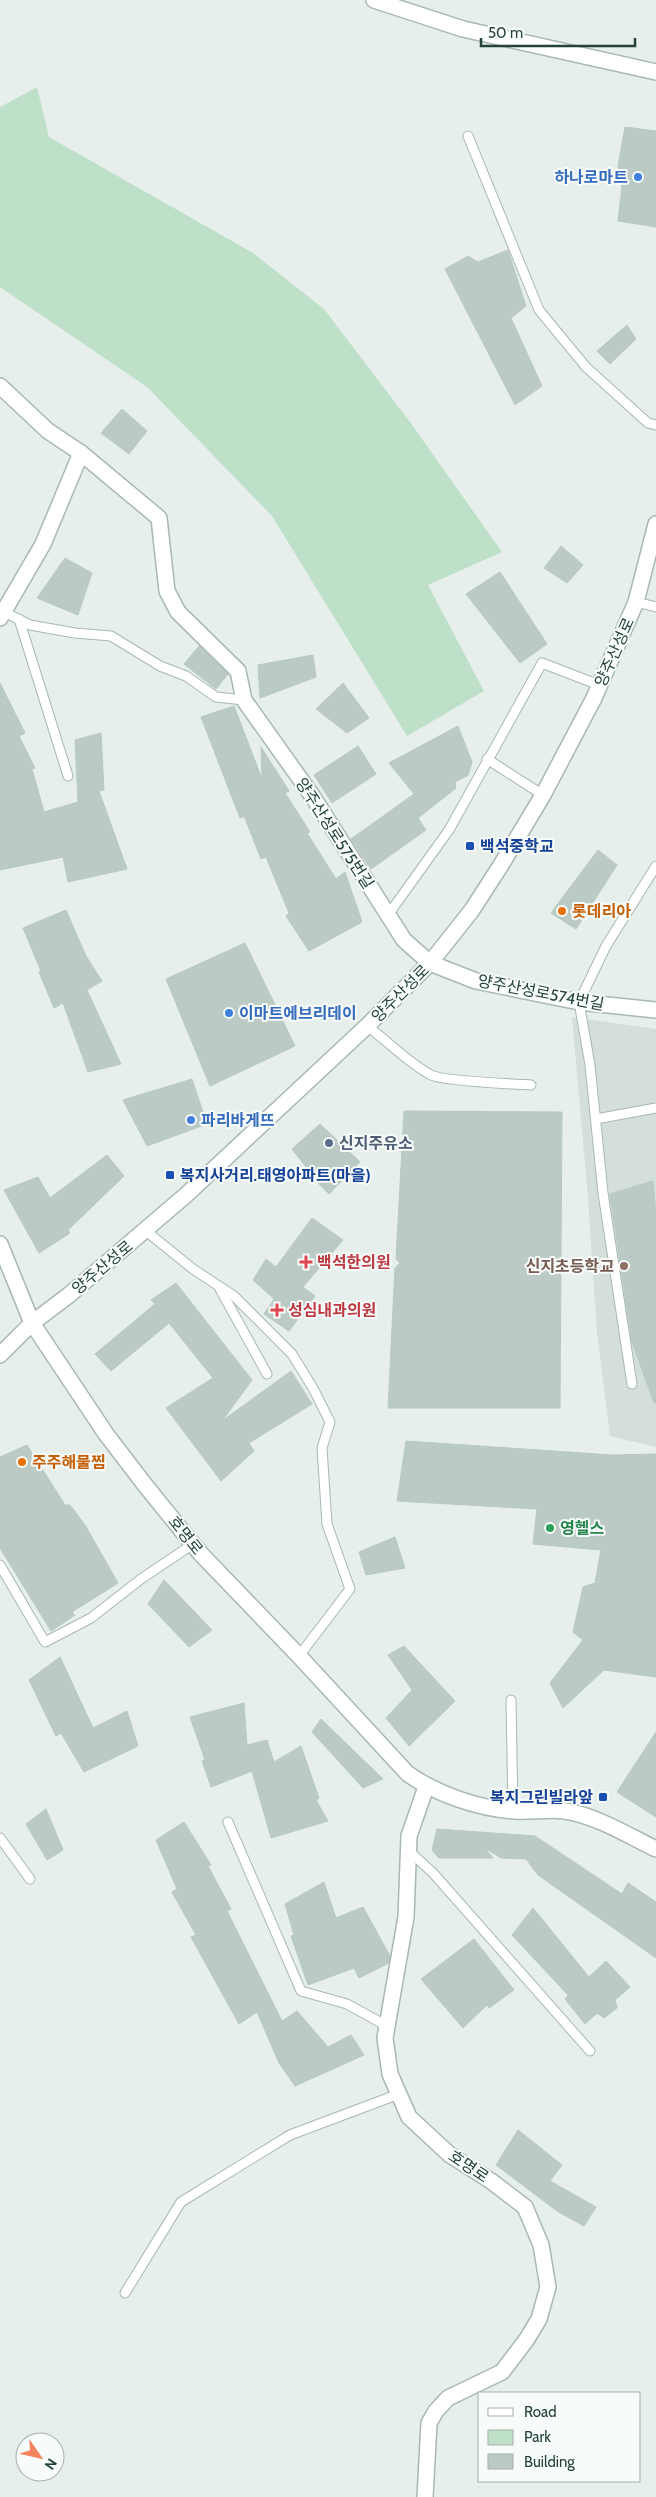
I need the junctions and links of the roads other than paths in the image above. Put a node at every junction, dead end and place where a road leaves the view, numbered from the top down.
1 (374, 0) edge
2 (656, 72) edge
3 (468, 136) dead end
4 (0, 386) edge
5 (656, 425) edge
6 (81, 454) junction
7 (656, 524) edge
8 (636, 602) junction
9 (656, 607) edge
10 (2, 615) edge
11 (19, 620) junction
12 (599, 685) junction
13 (244, 700) junction
14 (487, 759) junction
15 (68, 776) dead end
16 (543, 795) junction
17 (656, 866) edge
18 (388, 916) junction
19 (430, 963) junction
20 (579, 1002) junction
21 (656, 1010) edge
22 (367, 1026) junction
23 (530, 1085) dead end
24 (656, 1108) edge
25 (596, 1119) junction
26 (146, 1230) junction
27 (0, 1244) edge
28 (218, 1286) junction
29 (32, 1323) junction
30 (0, 1355) edge
31 (268, 1374) dead end
32 (632, 1384) dead end
33 (193, 1544) junction
34 (0, 1565) edge
35 (299, 1656) junction
36 (511, 1700) dead end
37 (426, 1787) junction
38 (513, 1811) junction
39 (228, 1822) dead end
40 (0, 1838) edge
41 (656, 1849) edge
42 (408, 1850) junction
43 (30, 1879) dead end
44 (387, 2026) junction
45 (590, 2051) dead end
46 (399, 2094) junction
47 (125, 2293) dead end
48 (425, 2497) edge

1 - 2 street
3 - 5 lane
4 - 6 street, 양주산성로575번길
6 - 10 street
6 - 13 street, 양주산성로575번길
7 - 8 street, 양주산성로
8 - 9 lane
8 - 12 street, 양주산성로
10 - 11 lane
11 - 13 lane
11 - 15 lane
12 - 14 lane
12 - 16 street, 양주산성로
13 - 18 street, 양주산성로575번길
14 - 16 lane
14 - 18 lane
16 - 19 street, 양주산성로
17 - 20 lane
18 - 19 street, 양주산성로575번길
19 - 20 street, 양주산성로574번길
19 - 22 street, 양주산성로
20 - 21 street, 양주산성로574번길
20 - 25 lane
22 - 23 lane
22 - 26 street, 양주산성로
24 - 25 lane
25 - 32 lane
26 - 28 lane
26 - 29 street, 양주산성로
27 - 29 street, 호명로
28 - 31 lane
28 - 35 lane
29 - 30 street, 양주산성로
29 - 33 street, 호명로
33 - 34 lane
33 - 35 street, 호명로
35 - 37 street, 호명로
36 - 38 lane
37 - 38 street, 호명로
37 - 42 street, 호명로
38 - 41 street, 호명로
39 - 44 lane
40 - 43 lane
42 - 44 street, 호명로
42 - 45 lane
44 - 46 street, 호명로
46 - 47 lane
46 - 48 street, 호명로

